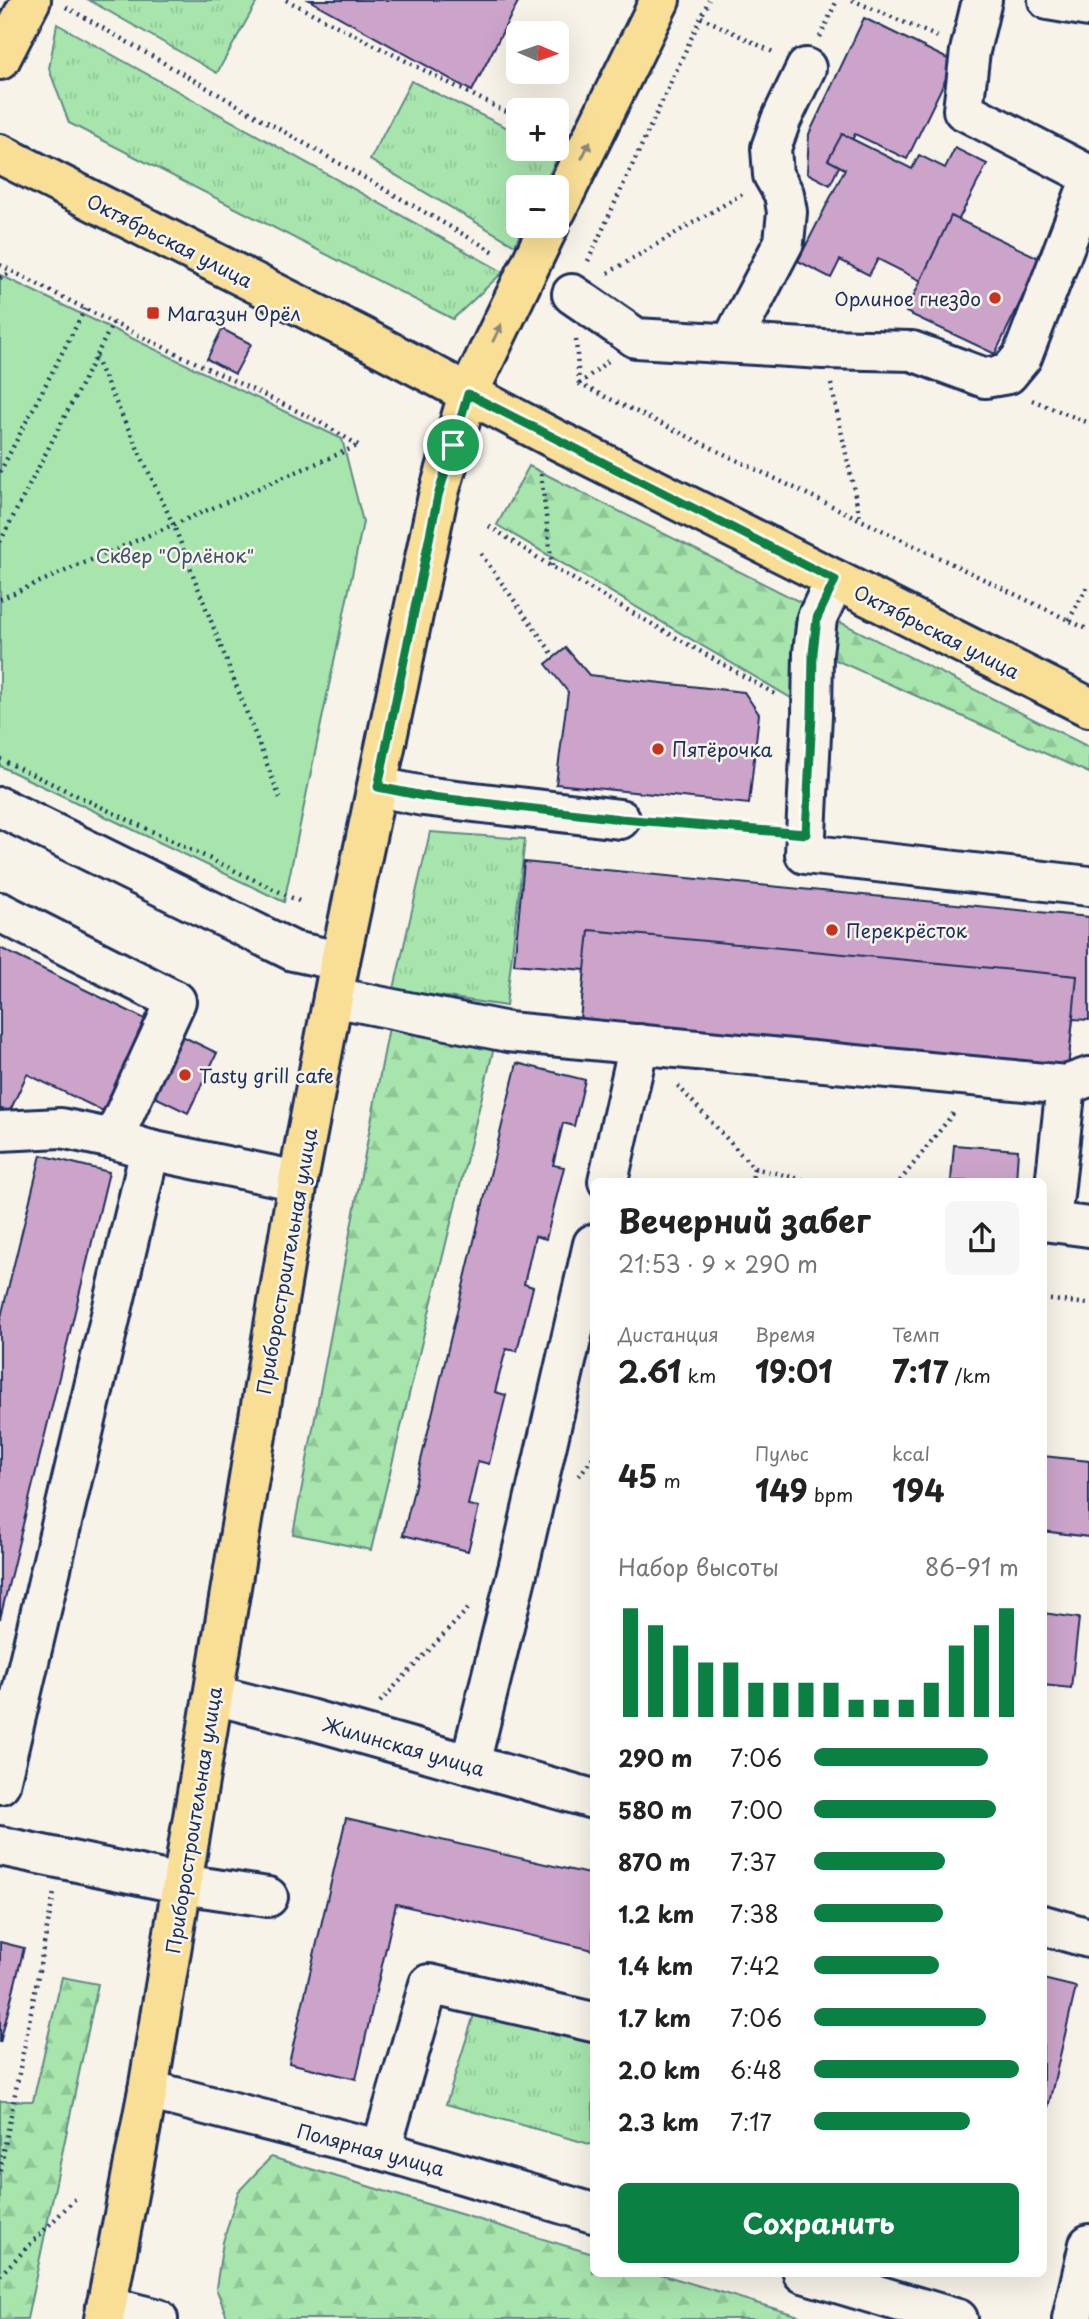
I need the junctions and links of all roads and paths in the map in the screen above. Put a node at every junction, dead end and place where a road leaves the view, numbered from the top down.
1 (286, 0) edge
2 (660, 0) edge
3 (709, 0) edge
4 (852, 0) edge
5 (982, 0) edge
6 (1048, 0) edge
7 (45, 2) edge
8 (1089, 7) edge
9 (701, 17) junction
10 (970, 51) junction
11 (0, 60) edge
12 (806, 68) joint
13 (506, 112) edge
14 (0, 154) edge
15 (773, 175) junction
16 (1089, 175) edge
17 (1089, 183) edge
18 (569, 185) edge
19 (543, 238) edge
20 (0, 265) edge
21 (527, 271) junction
22 (13, 272) junction
23 (0, 278) edge
24 (572, 294) junction
25 (85, 309) junction
26 (113, 323) junction
27 (732, 343) junction
28 (823, 349) junction
29 (94, 358) junction
30 (1008, 374) junction
31 (468, 394) junction
32 (1089, 423) edge
33 (540, 469) dead end
34 (0, 472) edge
35 (860, 518) junction
36 (174, 526) junction
37 (489, 526) dead end
38 (0, 542) edge
39 (481, 554) dead end
40 (552, 567) junction
41 (835, 580) junction
42 (1089, 583) edge
43 (0, 599) edge
44 (1069, 621) junction
45 (1089, 630) edge
46 (552, 653) dead end
47 (1089, 707) edge
48 (812, 715) junction
49 (0, 759) edge
50 (378, 787) junction
51 (280, 798) dead end
52 (0, 807) edge
53 (621, 819) joint
54 (806, 834) junction
55 (1089, 886) edge
56 (303, 902) dead end
57 (0, 912) edge
58 (337, 979) junction
59 (639, 1044) junction
60 (982, 1077) junction
61 (1077, 1081) edge
62 (0, 1131) edge
63 (113, 1139) junction
64 (150, 1150) junction
65 (754, 1168) junction
66 (609, 1178) edge
67 (752, 1178) edge
68 (796, 1178) edge
69 (902, 1178) edge
70 (298, 1181) junction
71 (1089, 1227) edge
72 (590, 1257) edge
73 (1047, 1299) edge
74 (1089, 1304) edge
75 (214, 1695) junction
76 (470, 1764) junction
77 (0, 1784) edge
78 (590, 1798) edge
79 (0, 1846) edge
80 (61, 1858) junction
81 (182, 1884) junction
82 (268, 1897) dead end
83 (1047, 1926) edge
84 (1089, 1938) edge
85 (590, 2021) edge
86 (148, 2090) junction
87 (381, 2150) junction
88 (0, 2172) edge
89 (75, 2199) dead end
90 (590, 2212) edge
91 (1089, 2244) edge
92 (0, 2275) edge
93 (830, 2277) edge
94 (910, 2289) edge
95 (105, 2313) edge
96 (158, 2319) edge
97 (958, 2319) edge
98 (1072, 2319) edge

1 - 13 path
18 -> 2 main road
3 - 9 path
4 - 10 path
5 - 10 street
6 - 8 street
7 - 11 main road
7 - 21 path
9 - 12 path
9 - 24 path
10 - 16 street
12 - 15 street
14 - 31 main road, Октябрьская улица
15 - 24 path
15 - 27 street
17 - 30 street
19 - 21 main road, Приборостроительная улица
20 - 22 path
31 -> 21 main road, Приборостроительная улица
22 - 23 path
22 - 25 path
24 - 27 street
24 - 35 path
25 - 26 path
25 - 34 path
26 - 29 path
26 - 36 path
27 - 28 street
28 - 30 street
28 - 35 path
29 - 36 path
29 - 38 path
30 - 32 path
31 - 41 main road, Октябрьская улица
31 - 50 main road, Приборостроительная улица
33 - 40 path
35 - 44 path
36 - 43 path
36 - 51 path
37 - 40 path
39 - 46 path
40 - 48 path
41 - 47 main road, Октябрьская улица
41 - 48 street
42 - 44 path
44 - 45 path
48 - 54 street
49 - 56 path
50 - 53 street
50 - 58 main road, Приборостроительная улица
52 - 58 street
53 - 54 path
54 - 55 street
57 - 63 street
58 - 59 street
58 - 70 main road, Приборостроительная улица
59 - 60 street
59 - 65 path
59 - 66 street
60 - 61 street
60 - 69 path
61 - 71 street
62 - 63 street
63 - 64 street
64 - 70 street
64 - 77 street
65 - 67 path
65 - 68 path
70 - 75 main road, Приборостроительная улица
72 - 76 street
73 - 74 path
75 - 76 street, Жилинская улица
75 - 81 main road, Приборостроительная улица
76 - 78 street, Жилинская улица
79 - 80 street
80 - 81 street
80 - 88 path
81 - 82 street
81 - 86 main road, Приборостроительная улица
83 - 84 street
85 - 87 street
86 - 87 street, Полярная улица
86 - 95 main road, Приборостроительная улица
87 - 90 street, Полярная улица
89 - 92 path
91 - 98 street
93 - 94 street
94 - 97 street
95 - 96 street

